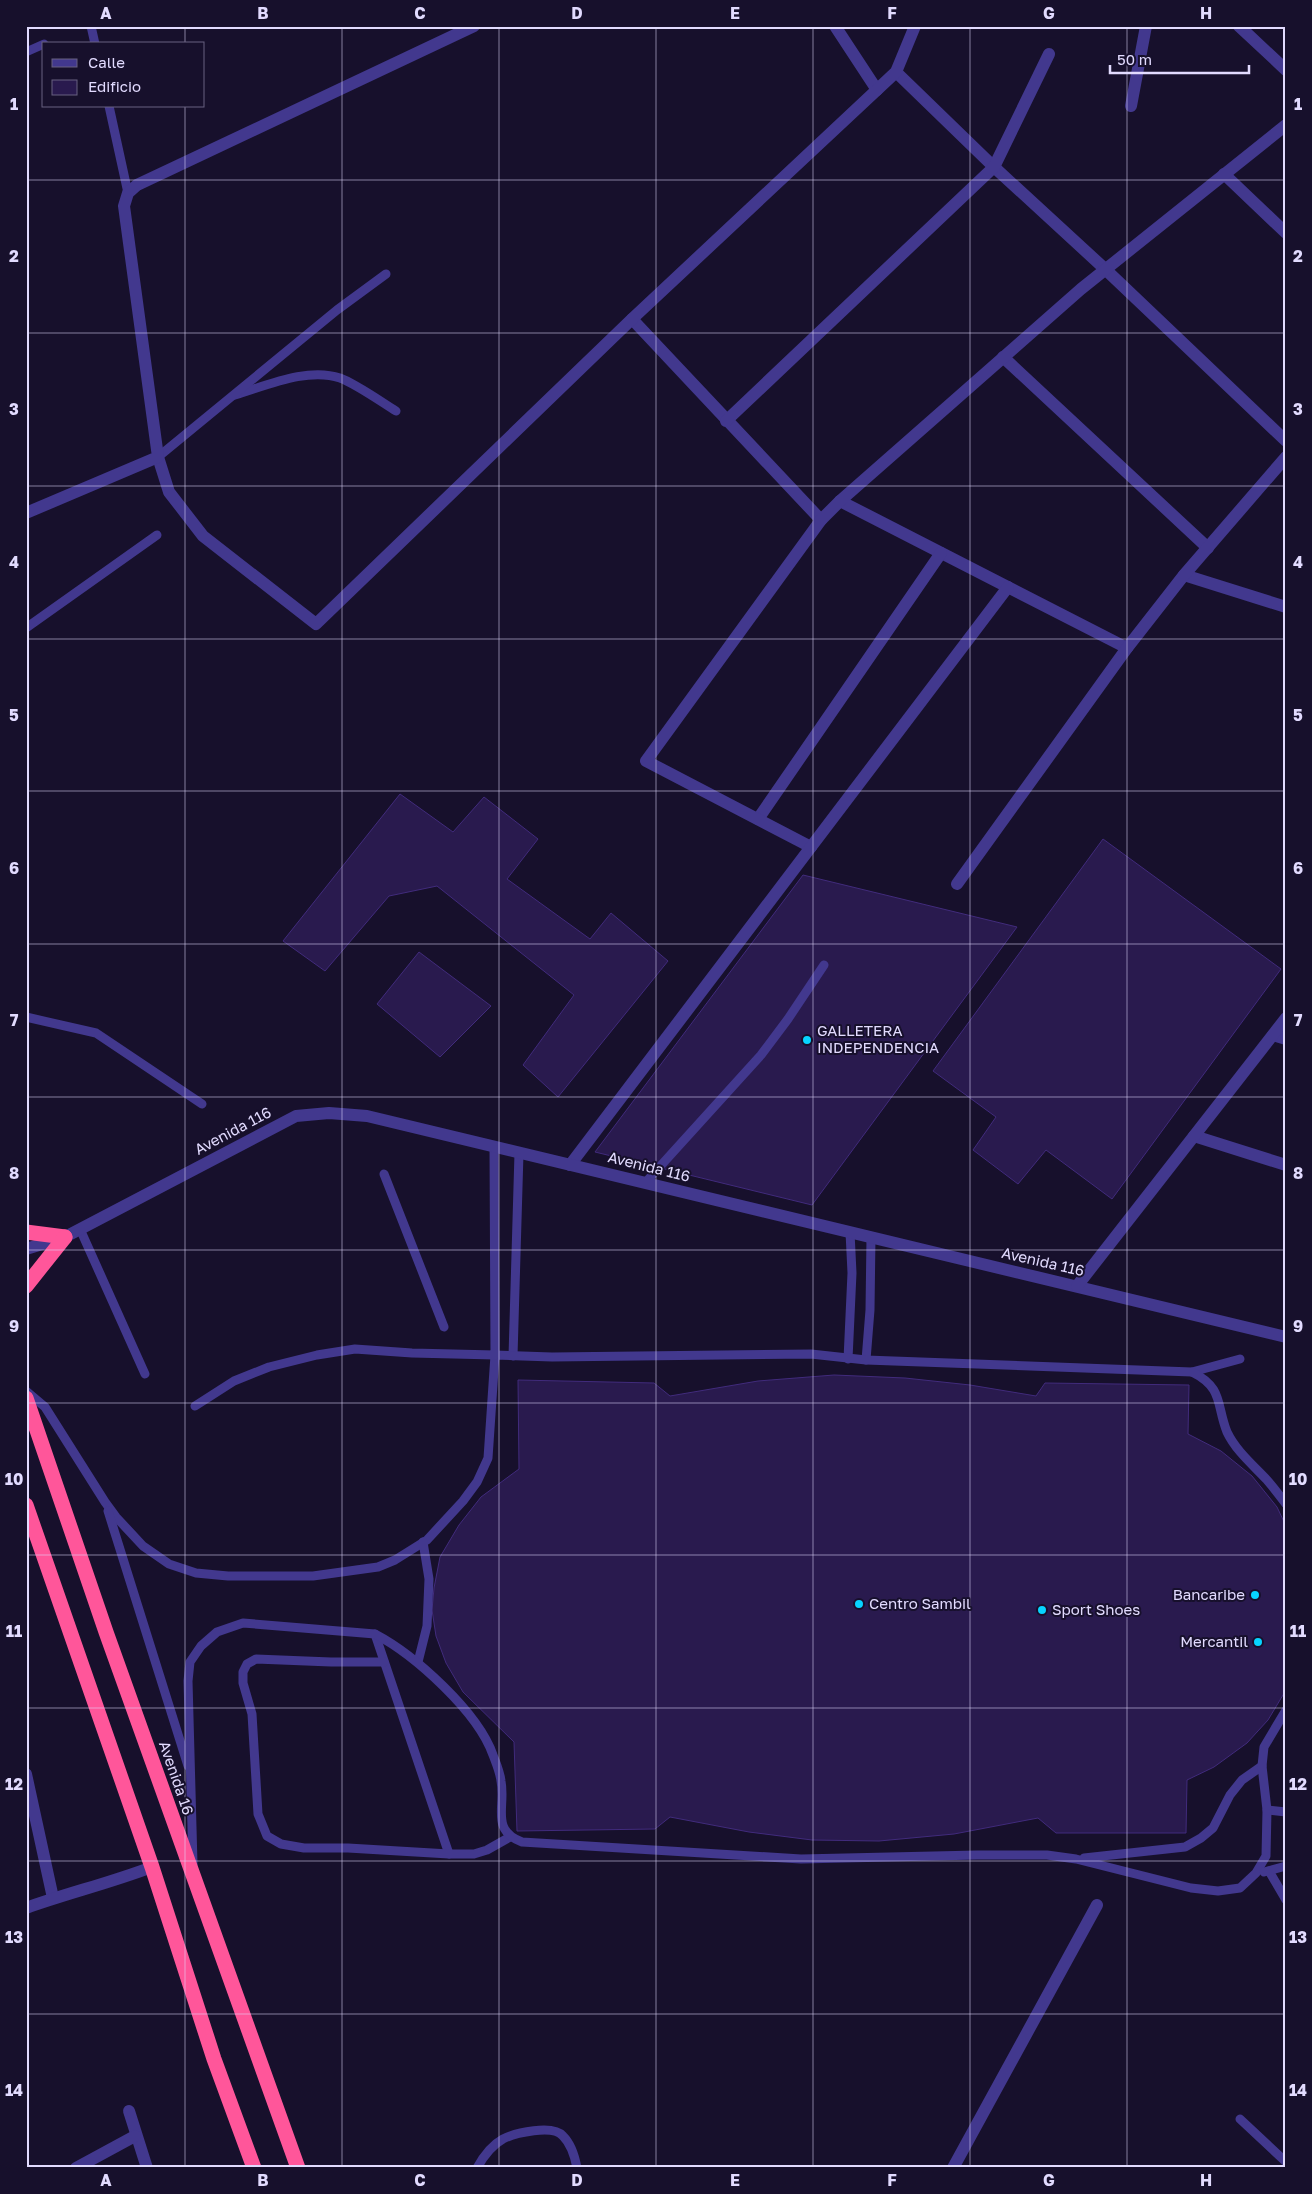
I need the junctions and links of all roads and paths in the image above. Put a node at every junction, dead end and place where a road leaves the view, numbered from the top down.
1 (91, 26) edge
2 (474, 26) edge
3 (835, 26) edge
4 (916, 26) edge
5 (1146, 26) edge
6 (1239, 26) edge
7 (95, 42) edge
8 (42, 45) edge
9 (26, 52) edge
10 (1049, 54) dead end
11 (1286, 70) edge
12 (896, 72) junction
13 (877, 90) junction
14 (1131, 106) dead end
15 (109, 108) edge
16 (1286, 125) edge
17 (994, 167) junction
18 (1224, 174) junction
19 (128, 193) junction
20 (1286, 233) edge
21 (1105, 269) junction
22 (386, 274) dead end
23 (632, 319) junction
24 (1003, 357) junction
25 (230, 397) junction
26 (396, 411) dead end
27 (726, 421) junction
28 (1286, 441) edge
29 (158, 457) junction
30 (1286, 457) edge
31 (840, 501) junction
32 (26, 513) edge
33 (821, 520) junction
34 (157, 535) dead end
35 (1208, 548) junction
36 (941, 553) junction
37 (1184, 575) junction
38 (1008, 587) junction
39 (1286, 607) edge
40 (26, 628) edge
41 (1127, 648) junction
42 (758, 819) junction
43 (811, 847) junction
44 (957, 884) dead end
45 (824, 965) dead end
46 (26, 1017) edge
47 (1286, 1018) edge
48 (1273, 1035) junction
49 (1286, 1039) edge
50 (202, 1104) dead end
51 (1194, 1136) junction
52 (494, 1147) junction
53 (519, 1152) junction
54 (570, 1165) junction
55 (1286, 1165) edge
56 (384, 1174) dead end
57 (645, 1183) junction
58 (80, 1229) junction
59 (26, 1232) edge
60 (850, 1232) junction
61 (65, 1236) junction
62 (871, 1237) junction
63 (26, 1249) edge
64 (26, 1286) edge
65 (1077, 1286) junction
66 (444, 1327) dead end
67 (1286, 1337) edge
68 (495, 1355) junction
69 (513, 1356) junction
70 (848, 1359) junction
71 (1240, 1359) dead end
72 (866, 1360) junction
73 (1192, 1372) junction
74 (145, 1374) dead end
75 (26, 1391) edge
76 (26, 1398) edge
77 (195, 1406) dead end
78 (105, 1502) junction
79 (1286, 1504) edge
80 (26, 1505) edge
81 (423, 1542) junction
82 (375, 1634) junction
83 (384, 1662) junction
84 (418, 1662) junction
85 (1286, 1710) edge
86 (1262, 1766) junction
87 (26, 1774) edge
88 (192, 1778) junction
89 (1267, 1810) junction
90 (1286, 1812) edge
91 (510, 1837) junction
92 (449, 1854) junction
93 (1076, 1858) junction
94 (1286, 1866) edge
95 (152, 1867) junction
96 (1269, 1872) junction
97 (1256, 1873) junction
98 (194, 1879) junction
99 (53, 1898) junction
100 (1286, 1900) edge
101 (1097, 1905) dead end
102 (26, 1908) edge
103 (129, 2111) dead end
104 (1240, 2119) dead end
105 (136, 2136) junction
106 (1286, 2162) edge
107 (76, 2168) edge
108 (147, 2168) edge
109 (254, 2168) edge
110 (298, 2168) edge
111 (478, 2168) edge
112 (577, 2168) edge
113 (952, 2168) edge

1 - 7 lane
2 - 19 street
3 - 13 street
4 - 12 street
5 - 14 street
6 - 11 street
8 - 9 lane
10 - 17 street
12 - 13 street
12 - 17 street
13 - 23 street
15 - 19 lane
16 - 18 street
17 - 21 street
17 - 27 street
18 - 20 street
18 - 21 street
19 - 29 street
21 - 24 street
21 - 28 street
22 - 25 lane
23 - 27 street
23 - 29 street
24 - 31 street
24 - 35 street
25 - 26 lane
25 - 29 lane
27 - 33 street
29 - 32 street
30 - 35 street
31 - 33 street
31 - 36 street
33 - 42 street
34 - 40 lane
35 - 37 street
36 - 38 street
36 - 42 street
37 - 39 street
37 - 41 street
38 - 41 street
38 - 43 street
41 - 44 street
42 - 43 street
43 - 54 street
45 - 57 lane
46 - 50 lane
47 - 48 street
48 - 49 street
48 - 51 street
51 - 55 street
51 - 65 street
52 - 53 street, Avenida 116
52 - 58 street, Avenida 116
52 - 68 lane
53 - 54 street, Avenida 116
53 - 69 lane
54 - 57 street, Avenida 116
56 - 66 lane
57 - 60 street, Avenida 116
58 - 61 street, Avenida 116
58 - 74 lane
59 - 61 highway
60 - 62 street, Avenida 116
60 - 70 lane
61 - 63 street, Avenida 116
61 - 64 highway
62 - 65 street, Avenida 116
62 - 72 lane
65 - 67 street, Avenida 116
68 - 69 lane
68 - 77 lane
68 - 81 lane
69 - 70 lane
70 - 72 lane
71 - 73 lane
72 - 73 lane
73 - 79 lane
75 - 78 lane
76 - 98 highway, Avenida 16
78 - 81 lane
78 - 88 lane
80 - 95 highway
81 - 84 lane
82 - 83 lane
82 - 84 lane
82 - 88 lane
83 - 92 lane
83 - 92 lane
84 - 91 lane
85 - 86 lane
86 - 89 lane
86 - 93 lane
87 - 99 street
88 - 98 lane
89 - 90 lane
89 - 97 lane
91 - 92 lane
91 - 93 lane
93 - 97 lane
94 - 96 lane
95 - 99 street
95 - 109 highway
96 - 97 lane
96 - 100 lane
98 - 110 highway, Avenida 16
99 - 102 street
101 - 113 street
103 - 105 street
104 - 106 lane
105 - 107 street
105 - 108 street
111 - 112 lane

